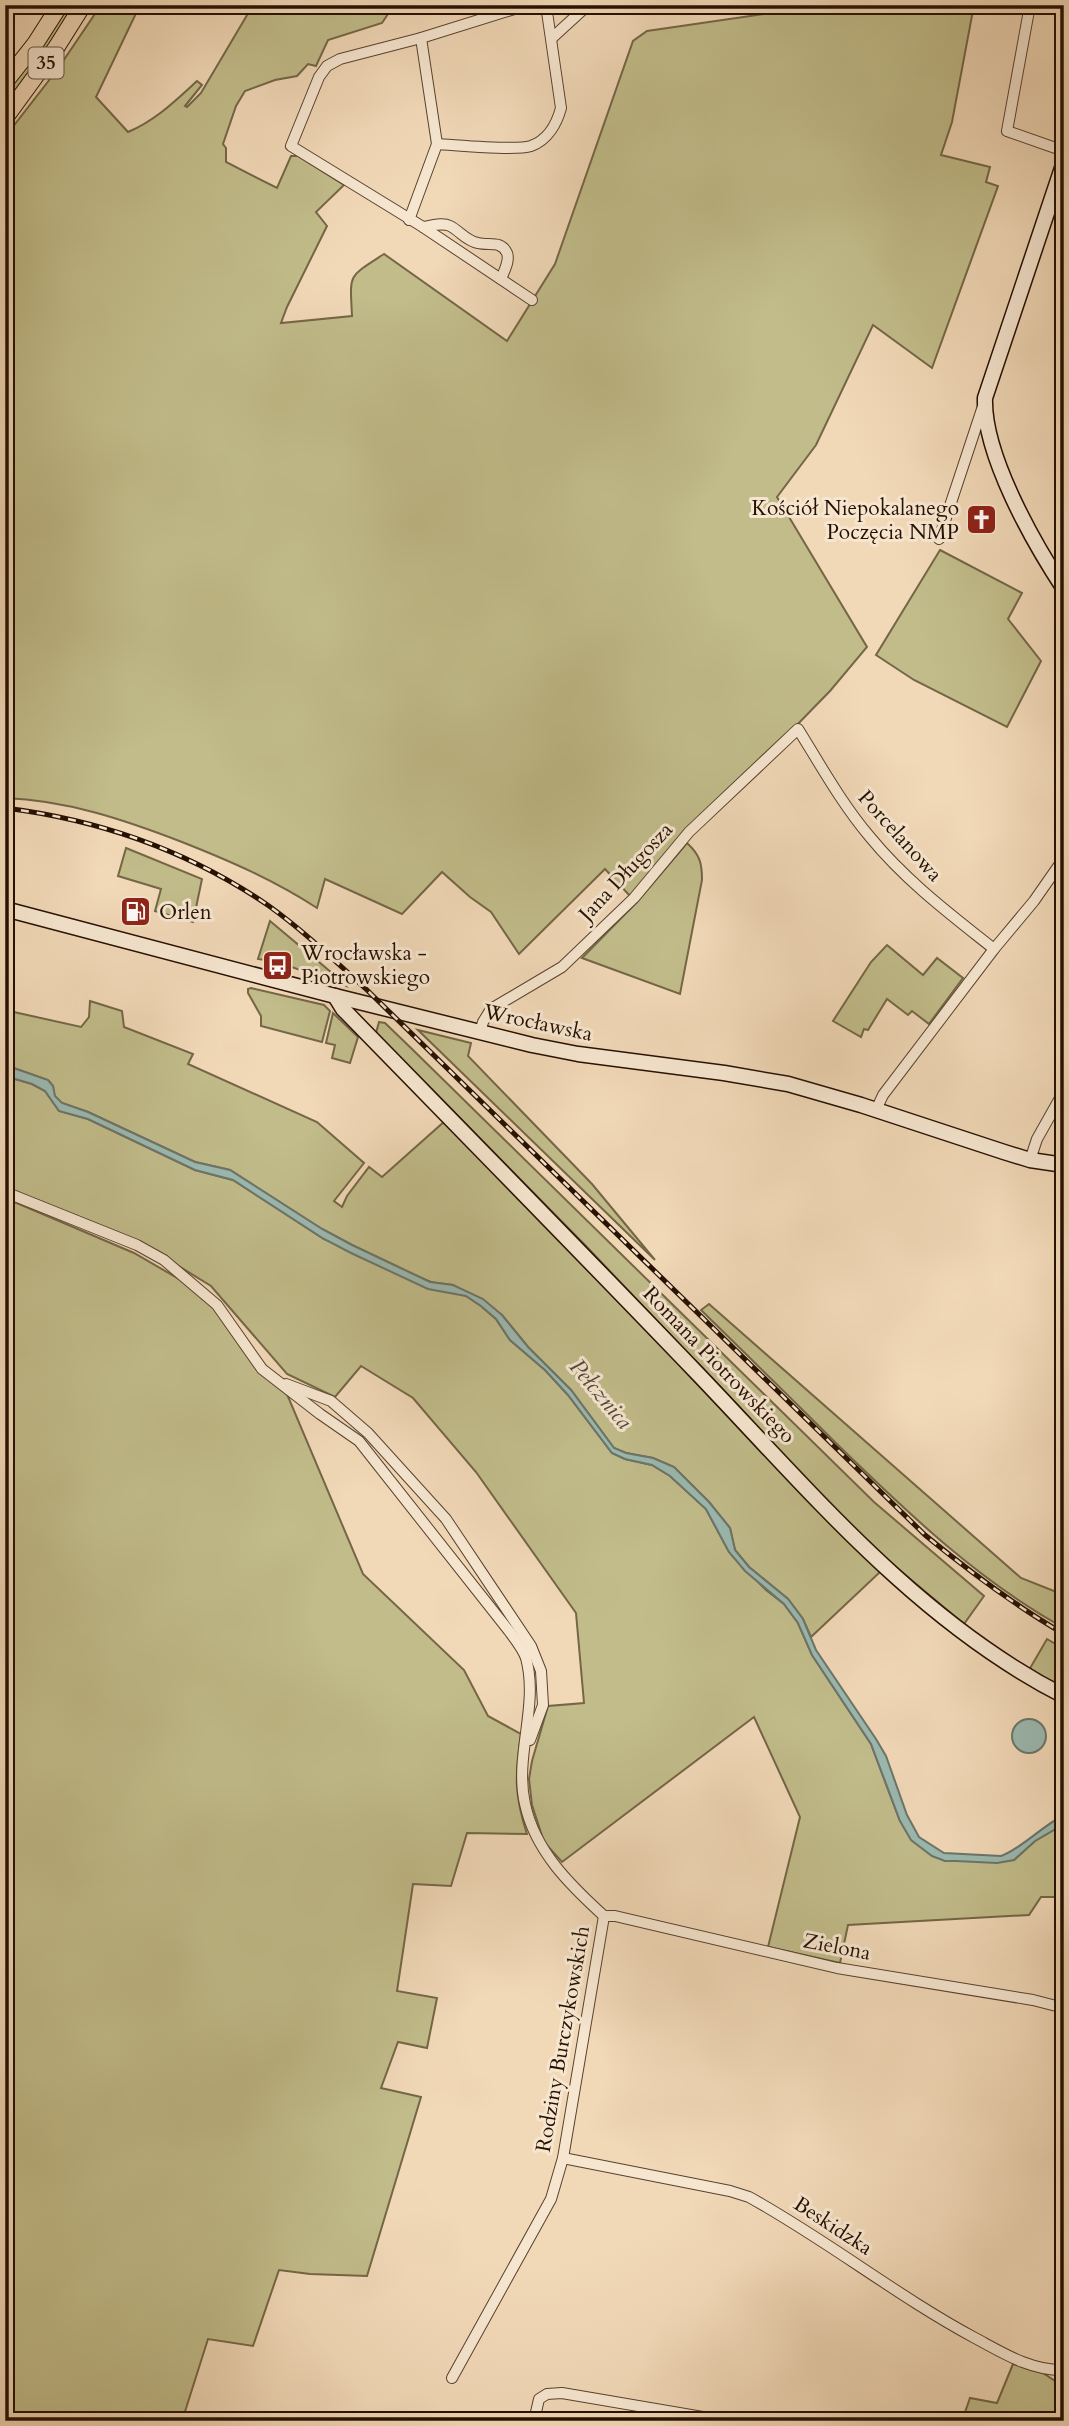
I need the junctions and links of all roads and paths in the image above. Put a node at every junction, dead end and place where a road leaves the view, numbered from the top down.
1 (60, 5) edge
2 (83, 5) edge
3 (527, 5) edge
4 (546, 5) edge
5 (588, 5) edge
6 (1030, 5) edge
7 (421, 38) junction
8 (552, 38) junction
9 (5, 82) edge
10 (5, 118) edge
11 (437, 144) junction
12 (1064, 151) edge
13 (1064, 162) edge
14 (409, 220) junction
15 (423, 227) junction
16 (501, 279) junction
17 (532, 300) dead end
18 (985, 398) junction
19 (939, 539) dead end
20 (1064, 589) edge
21 (798, 729) joint
22 (1064, 858) edge
23 (5, 909) edge
24 (994, 949) junction
25 (335, 996) junction
26 (363, 1003) junction
27 (480, 1032) junction
28 (368, 1034) junction
29 (1064, 1091) edge
30 (876, 1110) junction
31 (1030, 1160) junction
32 (1064, 1165) edge
33 (5, 1192) edge
34 (277, 1380) junction
35 (1064, 1696) edge
36 (525, 1754) junction
37 (604, 1916) junction
38 (1064, 2008) edge
39 (563, 2158) junction
40 (1064, 2370) edge
41 (452, 2378) dead end
42 (534, 2421) edge
43 (726, 2421) edge

1 - 9 main road, 35
2 - 10 main road, 35
3 - 7 street
4 - 8 street
5 - 8 street
6 - 12 street
7 - 11 street
7 - 14 street
8 - 11 street
11 - 14 street
13 - 18 street
14 - 15 street
15 - 16 street
15 - 16 street
16 - 17 street
18 - 19 street
18 - 20 street
21 - 24 street, Porcelanowa
21 - 27 street, Jana Długosza
22 - 24 street
23 - 25 street, Wrocławska
24 - 30 street
25 - 26 street, Wrocławska
25 - 28 street, Romana Piotrowskiego
26 - 27 street, Wrocławska
26 - 28 street
27 - 30 street, Wrocławska
28 - 35 street, Romana Piotrowskiego
29 - 31 street
30 - 31 street, Wrocławska
31 - 32 street, Wrocławska
33 - 34 street, Rodziny Burczykowskich
34 - 36 street, Rodziny Burczykowskich
34 - 36 street, Rodziny Burczykowskich
36 - 37 street, Rodziny Burczykowskich
37 - 38 street, Zielona
37 - 39 street, Rodziny Burczykowskich
39 - 40 street, Beskidzka
39 - 41 street, Rodziny Burczykowskich
42 - 43 street

